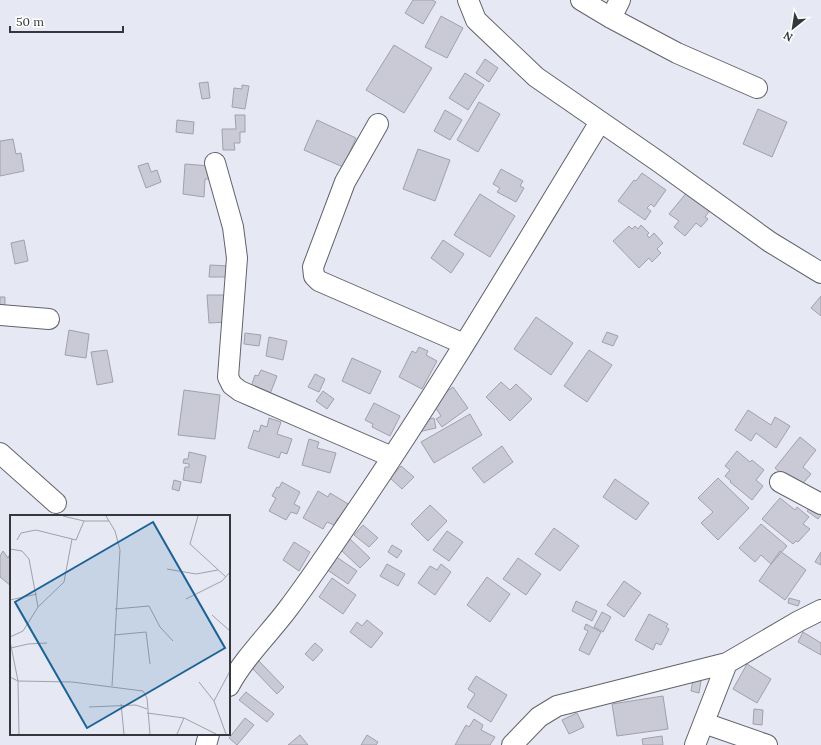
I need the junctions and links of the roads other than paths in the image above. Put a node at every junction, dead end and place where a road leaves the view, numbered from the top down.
1 (468, 0) edge
2 (581, 0) edge
3 (620, 0) edge
4 (612, 18) junction
5 (757, 88) dead end
6 (600, 122) junction
7 (378, 124) dead end
8 (215, 163) dead end
9 (821, 273) edge
10 (0, 315) edge
11 (50, 319) dead end
12 (464, 344) junction
13 (0, 453) edge
14 (392, 457) junction
15 (780, 482) dead end
16 (56, 502) dead end
17 (821, 504) edge
18 (821, 610) edge
19 (727, 663) junction
20 (230, 684) edge
21 (704, 724) junction
22 (209, 735) edge
23 (206, 745) edge
24 (512, 745) edge
25 (694, 745) edge
26 (767, 745) edge

1 - 6 street
2 - 4 street
3 - 4 street
4 - 5 street
6 - 9 street
6 - 12 street
7 - 12 street
8 - 14 street
10 - 11 street
12 - 14 street
13 - 16 street
14 - 20 street
15 - 17 street
18 - 19 street
19 - 21 street
19 - 24 street
21 - 25 street
21 - 26 street
22 - 23 street

